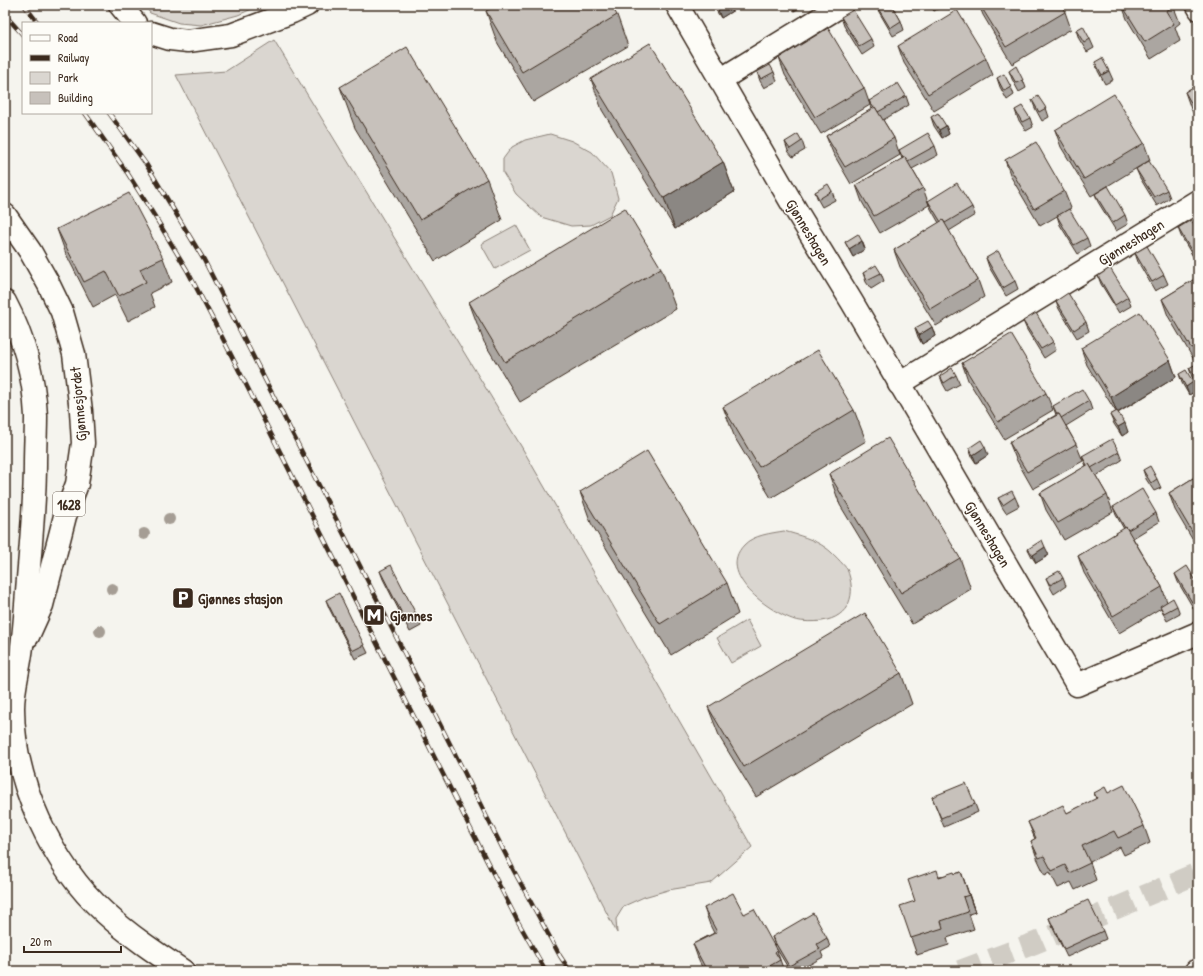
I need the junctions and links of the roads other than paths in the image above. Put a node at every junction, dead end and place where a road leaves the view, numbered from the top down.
1 (120, 5) edge
2 (307, 5) edge
3 (677, 5) edge
4 (842, 5) edge
5 (1194, 5) edge
6 (1198, 12) edge
7 (134, 22) edge
8 (152, 33) edge
9 (720, 80) junction
10 (1198, 201) edge
11 (5, 215) edge
12 (5, 302) edge
13 (899, 384) junction
14 (1198, 633) edge
15 (22, 648) junction
16 (183, 971) edge

1 - 7 street
2 - 8 street
3 - 9 street, Gjønneshagen
4 - 9 street
5 - 6 lane
9 - 13 street, Gjønneshagen
10 - 13 street, Gjønneshagen
11 - 15 street, Gjønnesjordet / 1628
12 - 15 street, Gjønnesjordet / 1628
13 - 14 street, Gjønneshagen
15 - 16 street, Gjønnesjordet

